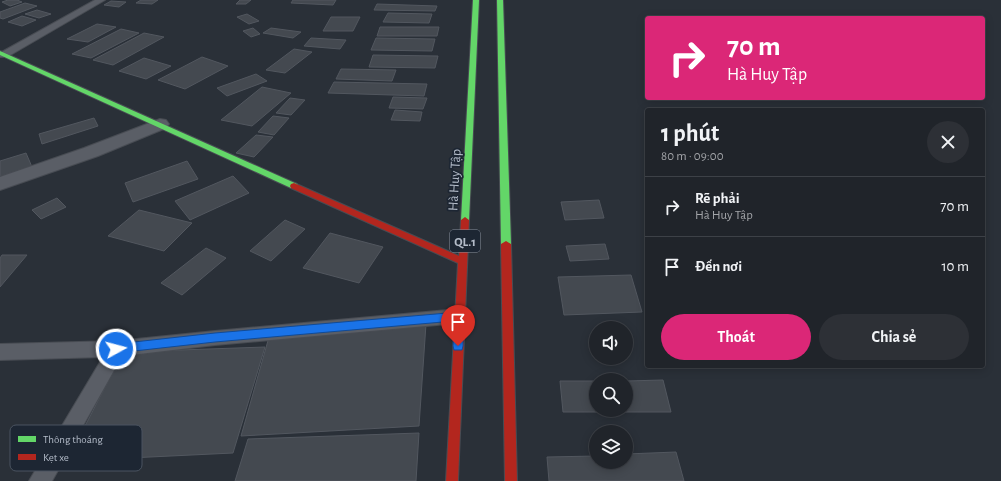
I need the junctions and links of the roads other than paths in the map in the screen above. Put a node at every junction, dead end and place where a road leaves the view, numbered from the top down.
1 (100, 0) edge
2 (476, 0) edge
3 (500, 0) edge
4 (2, 54) edge
5 (160, 124) junction
6 (0, 184) edge
7 (464, 262) junction
8 (459, 316) junction
9 (116, 349) junction
10 (0, 352) edge
11 (72, 425) edge
12 (46, 471) edge
13 (40, 481) edge
14 (452, 481) edge
15 (510, 481) edge

1 - 4 lane
2 - 7 main road, Hà Huy Tập / QL.1
3 - 15 main road
4 - 5 main road
5 - 6 street
5 - 7 main road
7 - 8 main road, Hà Huy Tập / QL.1
8 - 9 lane
8 - 14 main road, Hà Huy Tập / QL.1
9 - 10 lane
9 - 11 lane
12 - 13 lane

